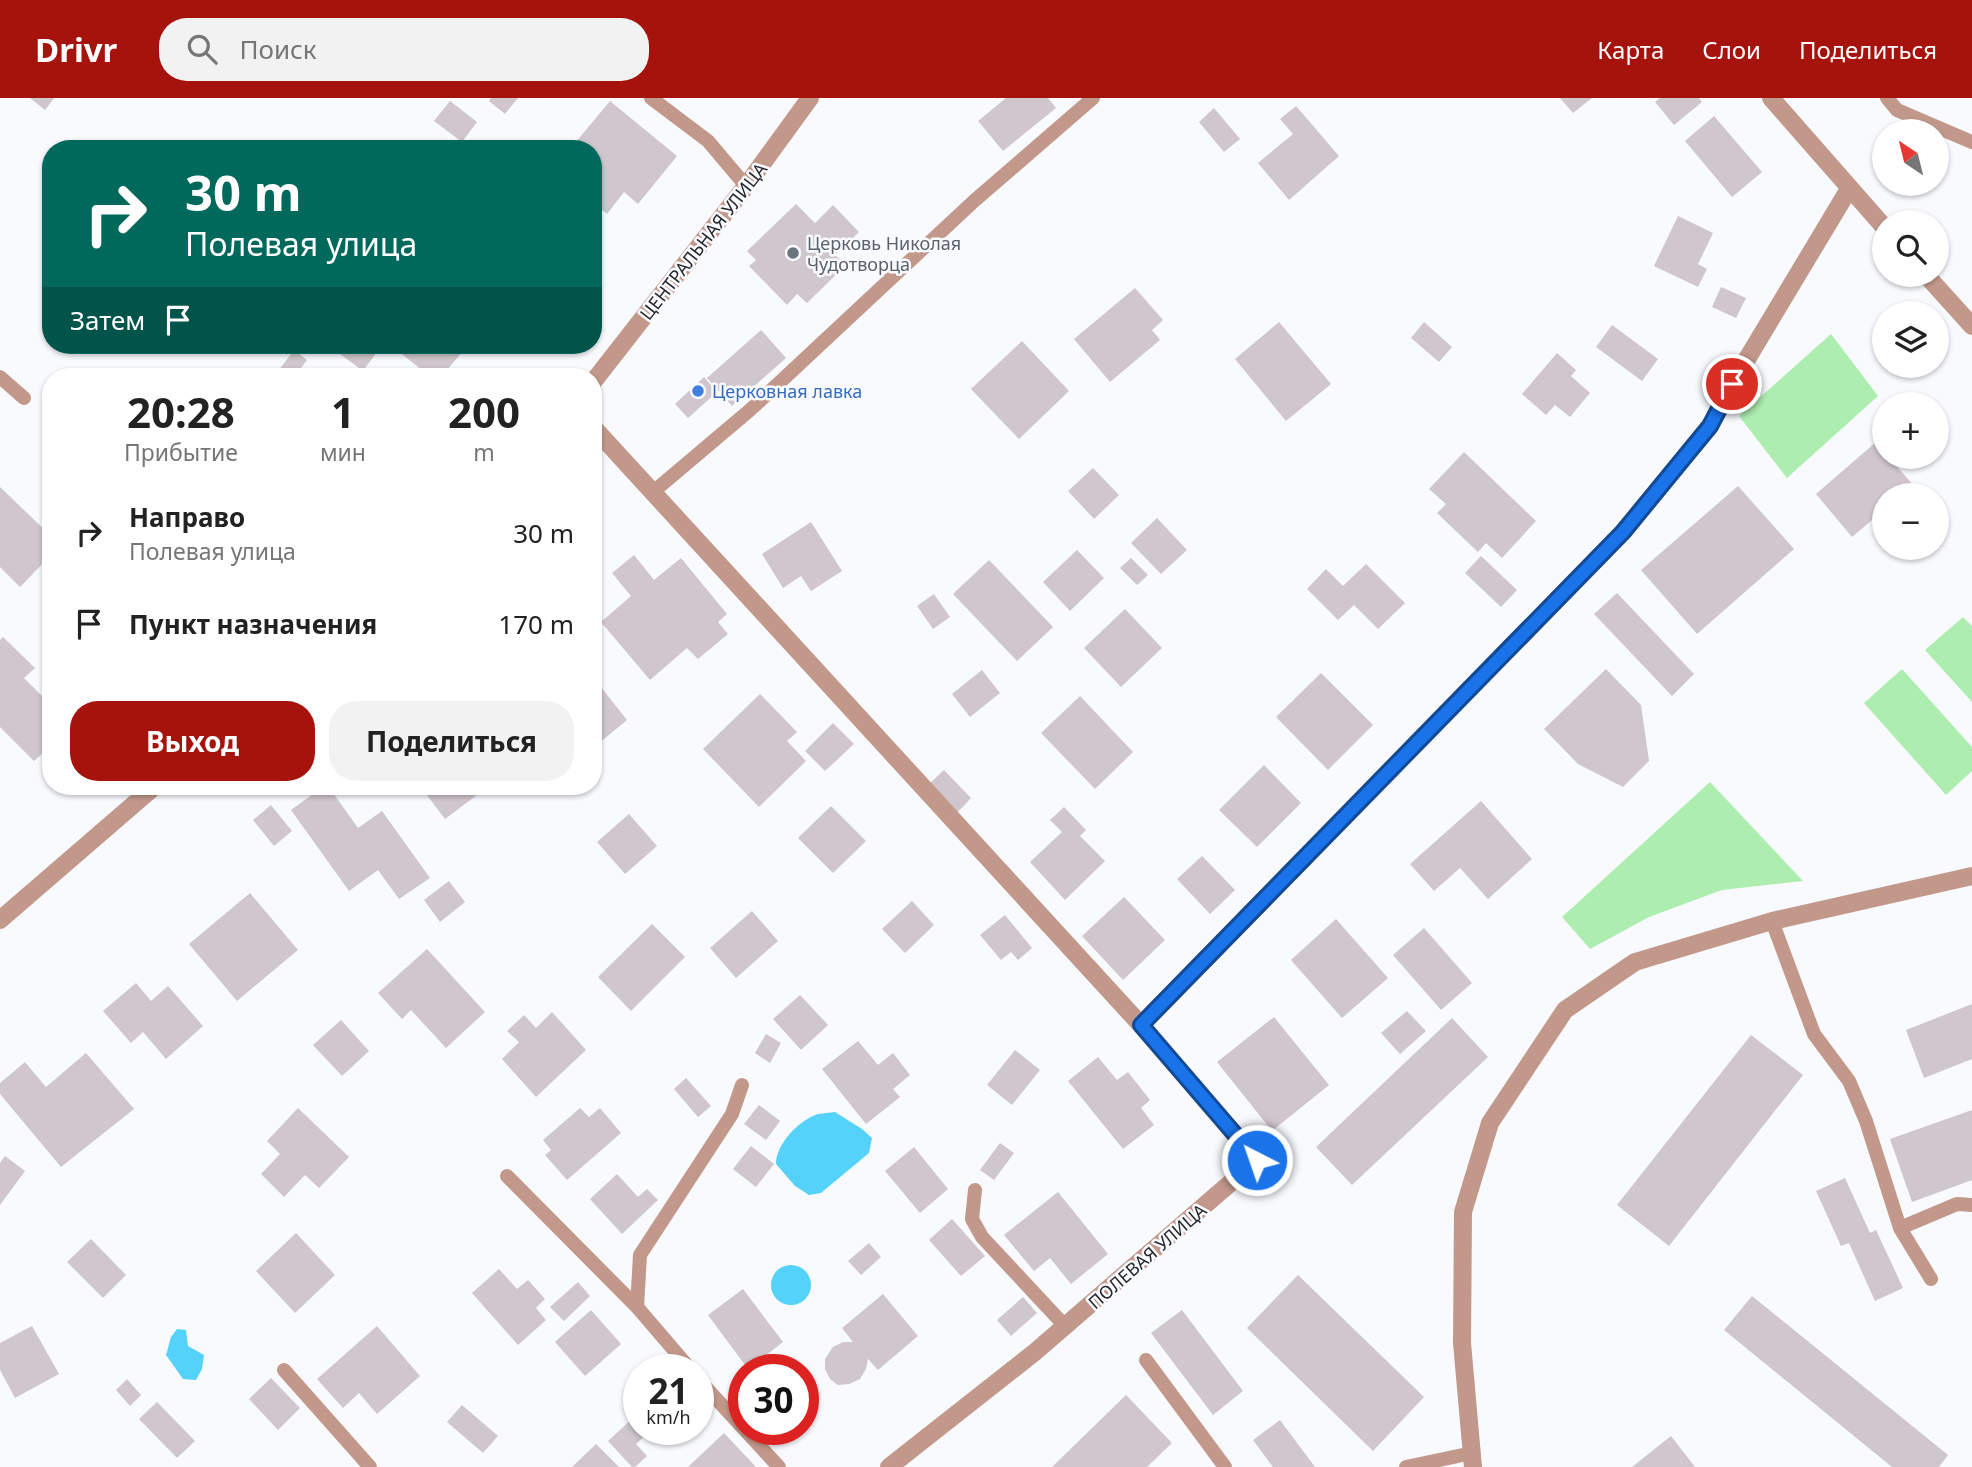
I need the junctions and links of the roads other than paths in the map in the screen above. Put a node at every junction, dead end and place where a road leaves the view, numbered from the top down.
1 (651, 98) edge
2 (810, 98) edge
3 (1093, 98) edge
4 (1771, 98) edge
5 (1887, 98) edge
6 (1972, 142) edge
7 (746, 186) junction
8 (1849, 189) junction
9 (1872, 214) edge
10 (1937, 287) edge
11 (1972, 326) edge
12 (602, 370) edge
13 (0, 377) edge
14 (24, 398) dead end
15 (602, 437) edge
16 (653, 492) junction
17 (145, 795) edge
18 (1972, 876) edge
19 (0, 920) edge
20 (1772, 921) junction
21 (1141, 1025) junction
22 (742, 1085) dead end
23 (507, 1176) dead end
24 (975, 1190) dead end
25 (1972, 1205) edge
26 (1900, 1228) junction
27 (1931, 1279) dead end
28 (637, 1307) junction
29 (1065, 1326) junction
30 (677, 1354) edge
31 (1146, 1360) dead end
32 (284, 1370) dead end
33 (714, 1396) edge
34 (728, 1412) edge
35 (759, 1445) edge
36 (1473, 1460) edge
37 (370, 1467) edge
38 (779, 1467) edge
39 (889, 1467) edge
40 (1225, 1467) edge
41 (1406, 1467) edge

1 - 7 lane
2 - 7 street, ЦЕНТРАЛЬНАЯ УЛИЦА
3 - 16 lane
4 - 8 street
5 - 6 lane
7 - 12 street, ЦЕНТРАЛЬНАЯ УЛИЦА
8 - 9 street
8 - 21 street
10 - 11 street
13 - 14 lane
15 - 16 street
16 - 21 street
17 - 19 street
18 - 20 street
20 - 26 lane
20 - 36 street
21 - 29 street, ПОЛЕВАЯ УЛИЦА
22 - 28 lane
23 - 28 lane
24 - 29 lane
25 - 26 lane
26 - 27 lane
28 - 30 lane
29 - 39 street, ПОЛЕВАЯ УЛИЦА
31 - 40 lane
32 - 37 lane
33 - 34 lane
35 - 38 lane
36 - 41 lane

